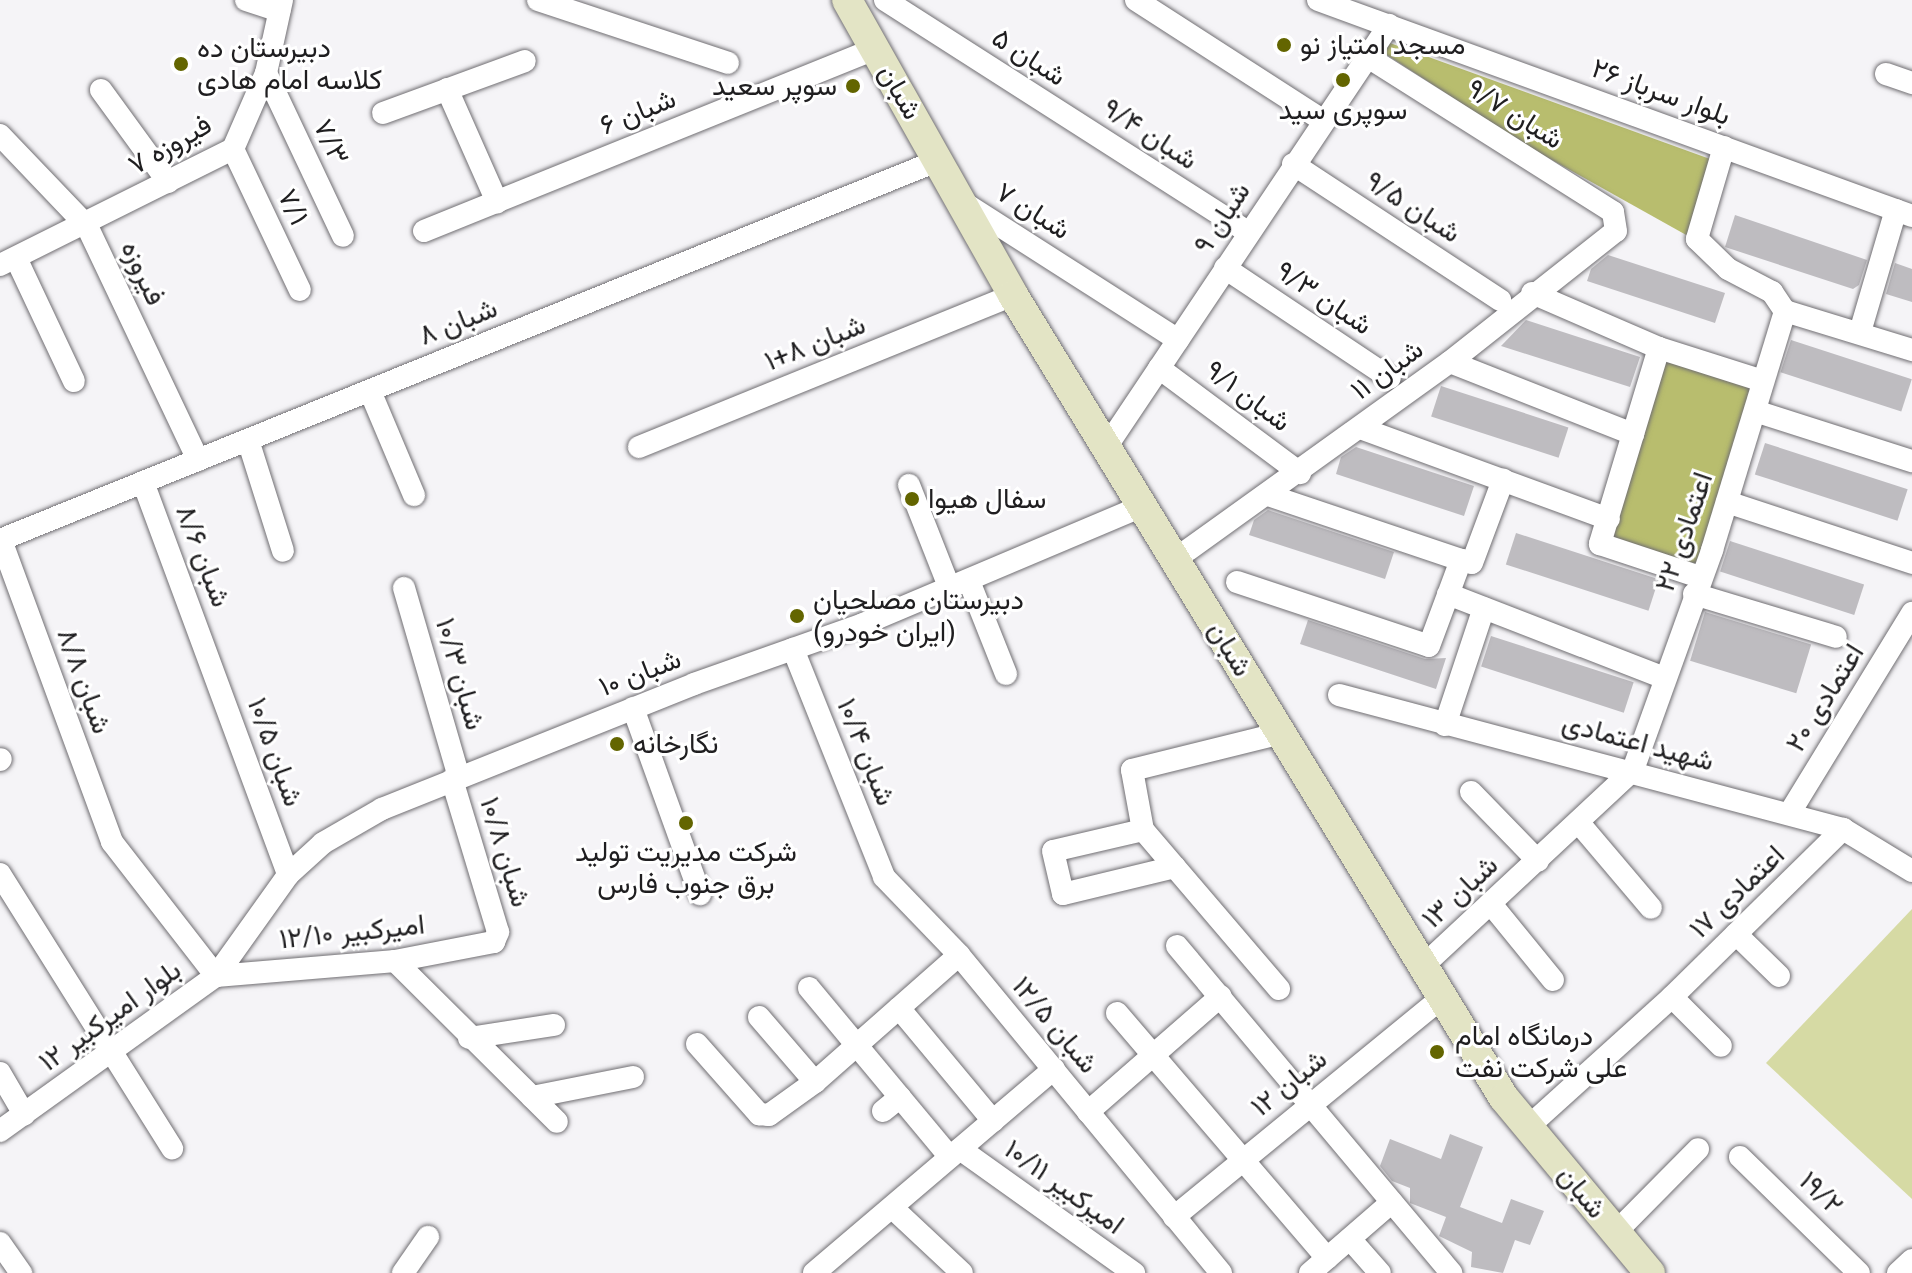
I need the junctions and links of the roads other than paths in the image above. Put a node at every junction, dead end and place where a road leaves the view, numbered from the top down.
1 (246, 0) edge
2 (538, 0) edge
3 (847, 0) edge
4 (885, 0) edge
5 (1136, 0) edge
6 (1318, 0) edge
7 (281, 5) edge
8 (1389, 25) junction
9 (875, 49) junction
10 (1368, 57) junction
11 (525, 61) dead end
12 (728, 63) dead end
13 (266, 73) junction
14 (1886, 74) dead end
15 (1912, 83) edge
16 (447, 89) junction
17 (101, 90) dead end
18 (1060, 112) joint
19 (383, 113) dead end
20 (1322, 120) junction
21 (0, 135) edge
22 (1724, 147) junction
23 (233, 149) junction
24 (939, 160) junction
25 (1293, 164) junction
26 (168, 182) junction
27 (497, 202) junction
28 (963, 202) junction
29 (1904, 213) edge
30 (87, 226) junction
31 (424, 231) dead end
32 (1616, 231) joint
33 (1248, 232) junction
34 (343, 236) dead end
35 (8, 262) edge
36 (1225, 268) junction
37 (300, 290) dead end
38 (1532, 293) junction
39 (1013, 295) junction
40 (1500, 300) dead end
41 (1785, 311) junction
42 (1860, 332) junction
43 (1178, 340) junction
44 (1659, 348) junction
45 (1912, 350) edge
46 (1450, 362) junction
47 (1159, 368) junction
48 (1390, 378) dead end
49 (74, 381) dead end
50 (1763, 381) junction
51 (370, 391) junction
52 (1755, 411) junction
53 (1360, 428) junction
54 (1633, 434) junction
55 (248, 440) junction
56 (1107, 446) junction
57 (639, 447) dead end
58 (198, 460) junction
59 (1912, 461) edge
60 (1300, 473) junction
61 (1503, 480) junction
62 (143, 482) junction
63 (909, 485) dead end
64 (414, 495) dead end
65 (1268, 495) junction
66 (1727, 502) junction
67 (1142, 506) junction
68 (1609, 519) junction
69 (0, 540) edge
70 (1188, 550) dead end
71 (283, 551) dead end
72 (1461, 560) junction
73 (1912, 563) edge
74 (1237, 582) dead end
75 (960, 585) junction
76 (1697, 585) junction
77 (404, 588) dead end
78 (1448, 594) junction
79 (1484, 608) junction
80 (1912, 613) edge
81 (1836, 637) dead end
82 (793, 649) junction
83 (206, 650) joint
84 (1006, 674) dead end
85 (1665, 678) junction
86 (1339, 695) dead end
87 (633, 708) junction
88 (1445, 725) junction
89 (1281, 733) junction
90 (1633, 770) junction
91 (456, 778) junction
92 (1471, 792) dead end
93 (1789, 814) junction
94 (1579, 823) junction
95 (1843, 829) junction
96 (1143, 830) junction
97 (1538, 861) junction
98 (1175, 867) junction
99 (1912, 871) edge
100 (0, 874) edge
101 (288, 875) junction
102 (884, 877) joint
103 (700, 894) dead end
104 (1491, 904) junction
105 (1651, 908) dead end
106 (1736, 934) junction
107 (494, 942) joint
108 (1177, 946) dead end
109 (959, 955) junction
110 (395, 961) junction
111 (1423, 966) junction
112 (216, 976) junction
113 (1779, 976) dead end
114 (1553, 980) dead end
115 (809, 988) dead end
116 (1279, 989) dead end
117 (1221, 996) junction
118 (1444, 996) junction
119 (1672, 997) junction
120 (899, 1008) junction
121 (1117, 1013) dead end
122 (759, 1017) dead end
123 (554, 1025) dead end
124 (469, 1038) junction
125 (697, 1044) dead end
126 (858, 1045) junction
127 (1721, 1046) dead end
128 (110, 1053) junction
129 (1155, 1056) junction
130 (1054, 1069) junction
131 (0, 1073) edge
132 (633, 1077) dead end
133 (815, 1082) junction
134 (532, 1097) junction
135 (1310, 1105) junction
136 (1088, 1112) junction
137 (24, 1114) junction
138 (993, 1121) junction
139 (557, 1122) dead end
140 (1528, 1127) junction
141 (0, 1131) edge
142 (172, 1148) dead end
143 (1698, 1149) dead end
144 (955, 1153) junction
145 (1740, 1157) dead end
146 (1241, 1160) junction
147 (1392, 1202) junction
148 (899, 1214) dead end
149 (1174, 1217) junction
150 (1615, 1233) junction
151 (428, 1237) dead end
152 (1350, 1239) junction
153 (0, 1243) edge
154 (1912, 1260) edge
155 (1318, 1266) edge
156 (21, 1273) edge
157 (403, 1273) edge
158 (814, 1273) edge
159 (962, 1273) edge
160 (1134, 1273) edge
161 (1221, 1273) edge
162 (1380, 1273) edge
163 (1451, 1273) edge
164 (1650, 1273) edge
165 (1859, 1273) edge
166 (1898, 1273) edge

1 - 7 street
2 - 12 street
3 - 9 street, شبان
4 - 18 street, ۵ شبان
5 - 20 street
6 - 8 street, ۲۶ بلوار سرباز
7 - 13 street, ۷ فیروزه
8 - 10 street, ۹ شبان
8 - 22 street, ۲۶ بلوار سرباز
9 - 24 street, شبان
9 - 27 street, ۶ شبان
10 - 20 street, ۹ شبان
10 - 32 street, ۹/۷ شبان
11 - 16 street
13 - 23 street, ۷ فیروزه
13 - 34 street, ۷/۳
14 - 15 street
16 - 19 street
16 - 27 street
17 - 26 street
18 - 33 street, ۹/۴ شبان
20 - 25 street, ۹ شبان
21 - 30 street, فیروزه
22 - 29 street, ۲۶ بلوار سرباز
22 - 41 street
23 - 26 street, ۷ فیروزه
23 - 37 street, ۷/۱
24 - 28 street, شبان
24 - 51 street, ۸ شبان
25 - 33 street, ۹ شبان
25 - 40 street, ۹/۵ شبان
26 - 30 street, ۷ فیروزه
27 - 31 street, ۶ شبان
28 - 39 street, شبان
28 - 43 street, ۷ شبان
29 - 42 street
30 - 35 street, ۷ فیروزه
30 - 58 street, فیروزه
32 - 38 street, ۱۱ شبان
33 - 36 street, ۹ شبان
35 - 49 street
36 - 43 street, ۹ شبان
36 - 48 street, ۹/۳ شبان
38 - 44 street
38 - 46 street, ۱۱ شبان
39 - 56 street, شبان
39 - 57 street, ۱+۸ شبان
41 - 42 street
41 - 50 street, ۲۲ اعتمادی
42 - 45 street
43 - 47 street, ۹ شبان
44 - 50 street
44 - 54 street
46 - 53 street, ۱۱ شبان
46 - 54 street
47 - 56 street, ۹ شبان
47 - 60 street, ۹/۱ شبان
50 - 52 street, ۲۲ اعتمادی
51 - 55 street, ۸ شبان
51 - 64 street
52 - 59 street
52 - 66 street, ۲۲ اعتمادی
53 - 60 street, ۱۱ شبان
53 - 61 street
54 - 68 street
55 - 58 street, ۸ شبان
55 - 71 street
56 - 67 street, شبان
58 - 62 street, ۸ شبان
60 - 65 street, ۱۱ شبان
61 - 68 street
61 - 72 street
62 - 69 street, ۸ شبان
62 - 83 street, ۸/۶ شبان
63 - 75 street
65 - 70 street, ۱۱ شبان
65 - 72 street
66 - 73 street
66 - 76 street, ۲۲ اعتمادی
67 - 75 street, ۱۰ شبان
67 - 89 street, شبان
68 - 76 street
69 - 112 street, ۸/۸ شبان
72 - 78 street
74 - 78 street
75 - 82 street, ۱۰ شبان
75 - 84 street
76 - 81 street
76 - 85 street, ۲۲ اعتمادی
77 - 91 street, ۱۰/۳ شبان
78 - 79 street
79 - 85 street
79 - 88 street
80 - 93 street, ۲۰ اعتمادی
82 - 87 street, ۱۰ شبان
82 - 102 street, ۱۰/۴ شبان
83 - 101 street, ۱۰/۵ شبان
85 - 90 street, ۲۲ اعتمادی
86 - 88 street, شهید اعتمادی
87 - 91 street, ۱۰ شبان
87 - 103 street
88 - 90 street, شهید اعتمادی
89 - 96 street
89 - 111 street, شبان
90 - 93 street, شهید اعتمادی
90 - 94 street, ۱۳ شبان
91 - 101 street, ۱۰ شبان
91 - 107 street, ۱۰/۸ شبان
92 - 97 street
93 - 95 street, شهید اعتمادی
94 - 97 street, ۱۳ شبان
94 - 105 street
95 - 99 street, شهید اعتمادی
95 - 106 street, ۱۷ اعتمادی
96 - 98 street
96 - 98 street
97 - 104 street, ۱۳ شبان
98 - 116 street
100 - 128 street
101 - 112 street, ۱۰ شبان
102 - 109 street, ۱۲/۵ شبان
104 - 111 street, ۱۳ شبان
104 - 114 street
106 - 113 street
106 - 119 street, ۱۷ اعتمادی
107 - 110 street, ۱۲/۱۰ امیرکبیر
108 - 117 street
109 - 120 street
109 - 130 street, ۱۲/۵ شبان
110 - 112 street, ۱۲/۱۰ امیرکبیر
110 - 124 street
111 - 118 street, شبان
112 - 128 street, ۱۲ بلوار امیرکبیر
115 - 126 street, ۱۰/۱۱ امیرکبیر
117 - 129 street
117 - 135 street
118 - 135 street, ۱۲ شبان
118 - 140 street, شبان
119 - 127 street
119 - 140 street, ۱۷ اعتمادی
120 - 126 street
120 - 138 street
121 - 129 street
122 - 133 street
123 - 124 street
124 - 134 street
125 - 133 street
126 - 133 street
126 - 144 street, ۱۰/۱۱ امیرکبیر
128 - 137 street, ۱۲ بلوار امیرکبیر
128 - 142 street
129 - 136 street
129 - 146 street
130 - 136 street, ۱۲/۵ شبان
130 - 138 street
131 - 137 street
132 - 134 street
134 - 139 street
135 - 146 street, ۱۲ شبان
135 - 147 street
136 - 149 street, ۱۲/۵ شبان
137 - 141 street, ۱۲ بلوار امیرکبیر
138 - 144 street
140 - 150 street, شبان
143 - 150 street
144 - 158 street
144 - 160 street, ۱۰/۱۱ امیرکبیر
145 - 165 street, ۱۹/۲
146 - 149 street, ۱۲ شبان
146 - 155 street
147 - 152 street
147 - 163 street
148 - 159 street
149 - 161 street, ۱۲/۵ شبان
150 - 164 street, شبان
151 - 157 street
152 - 155 street
152 - 162 street
153 - 156 street
154 - 166 street

